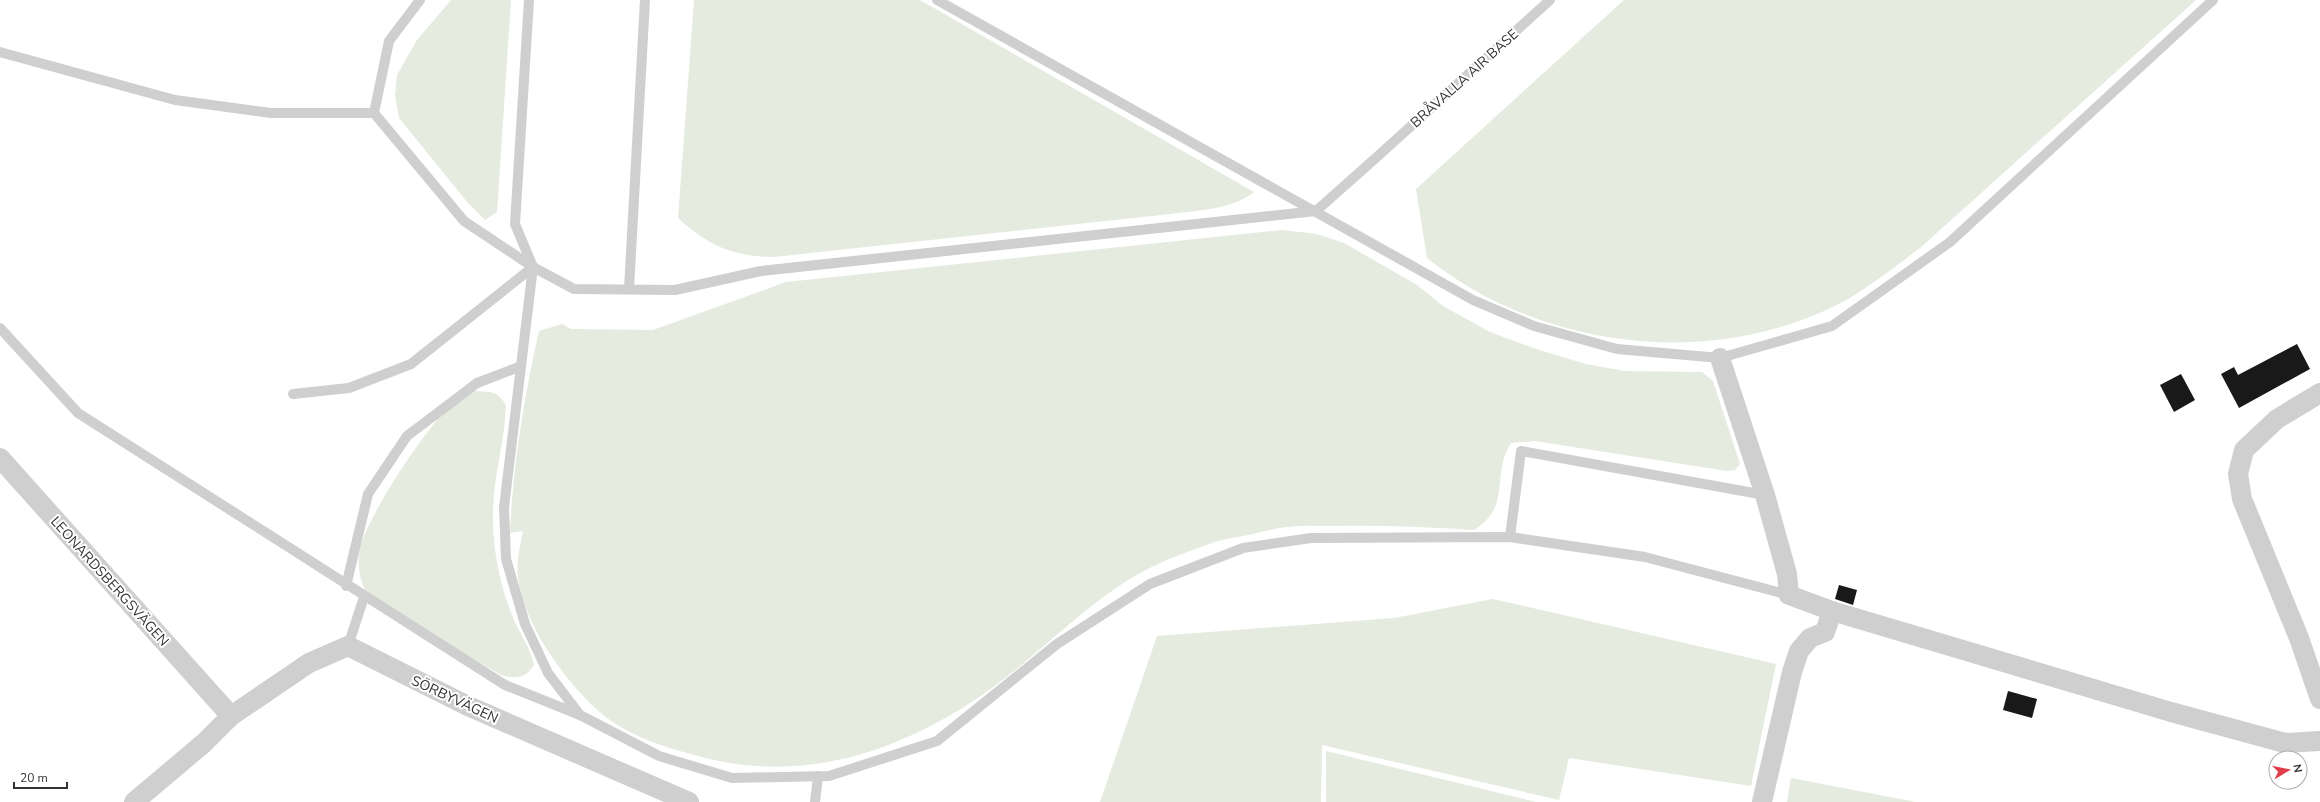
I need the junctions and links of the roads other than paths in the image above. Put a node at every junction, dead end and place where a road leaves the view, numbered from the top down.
1 (420, 0) edge
2 (529, 0) edge
3 (645, 0) edge
4 (937, 0) edge
5 (1550, 0) edge
6 (2213, 0) edge
7 (0, 52) edge
8 (374, 113) junction
9 (1316, 211) junction
10 (533, 267) junction
11 (629, 289) junction
12 (0, 328) edge
13 (1720, 358) junction
14 (519, 367) junction
15 (2320, 393) edge
16 (293, 394) dead end
17 (0, 458) edge
18 (1766, 495) junction
19 (1510, 537) junction
20 (346, 586) junction
21 (1789, 595) junction
22 (364, 597) junction
23 (1832, 610) junction
24 (348, 646) junction
25 (2320, 699) edge
26 (226, 709) junction
27 (580, 715) junction
28 (2320, 742) edge
29 (818, 776) junction
30 (134, 802) edge
31 (690, 802) edge
32 (815, 802) edge
33 (1762, 802) edge

1 - 8 lane
2 - 10 lane
3 - 11 lane
4 - 9 lane
5 - 9 lane, BRÅVALLA AIR BASE
6 - 13 lane
7 - 8 lane
8 - 10 lane
9 - 11 lane
9 - 13 lane
10 - 11 lane
10 - 14 lane
10 - 16 lane
12 - 20 lane
13 - 18 street
14 - 20 lane
14 - 27 lane
15 - 25 street
17 - 26 street, LEONARDSBERGSVÄGEN
18 - 19 lane
18 - 21 street
19 - 21 lane
19 - 29 lane
20 - 22 lane
21 - 23 street
22 - 24 lane
22 - 27 lane
23 - 28 street
23 - 33 street
24 - 26 street
24 - 31 street, SÖRBYVÄGEN
26 - 30 street
27 - 29 lane
29 - 32 lane

